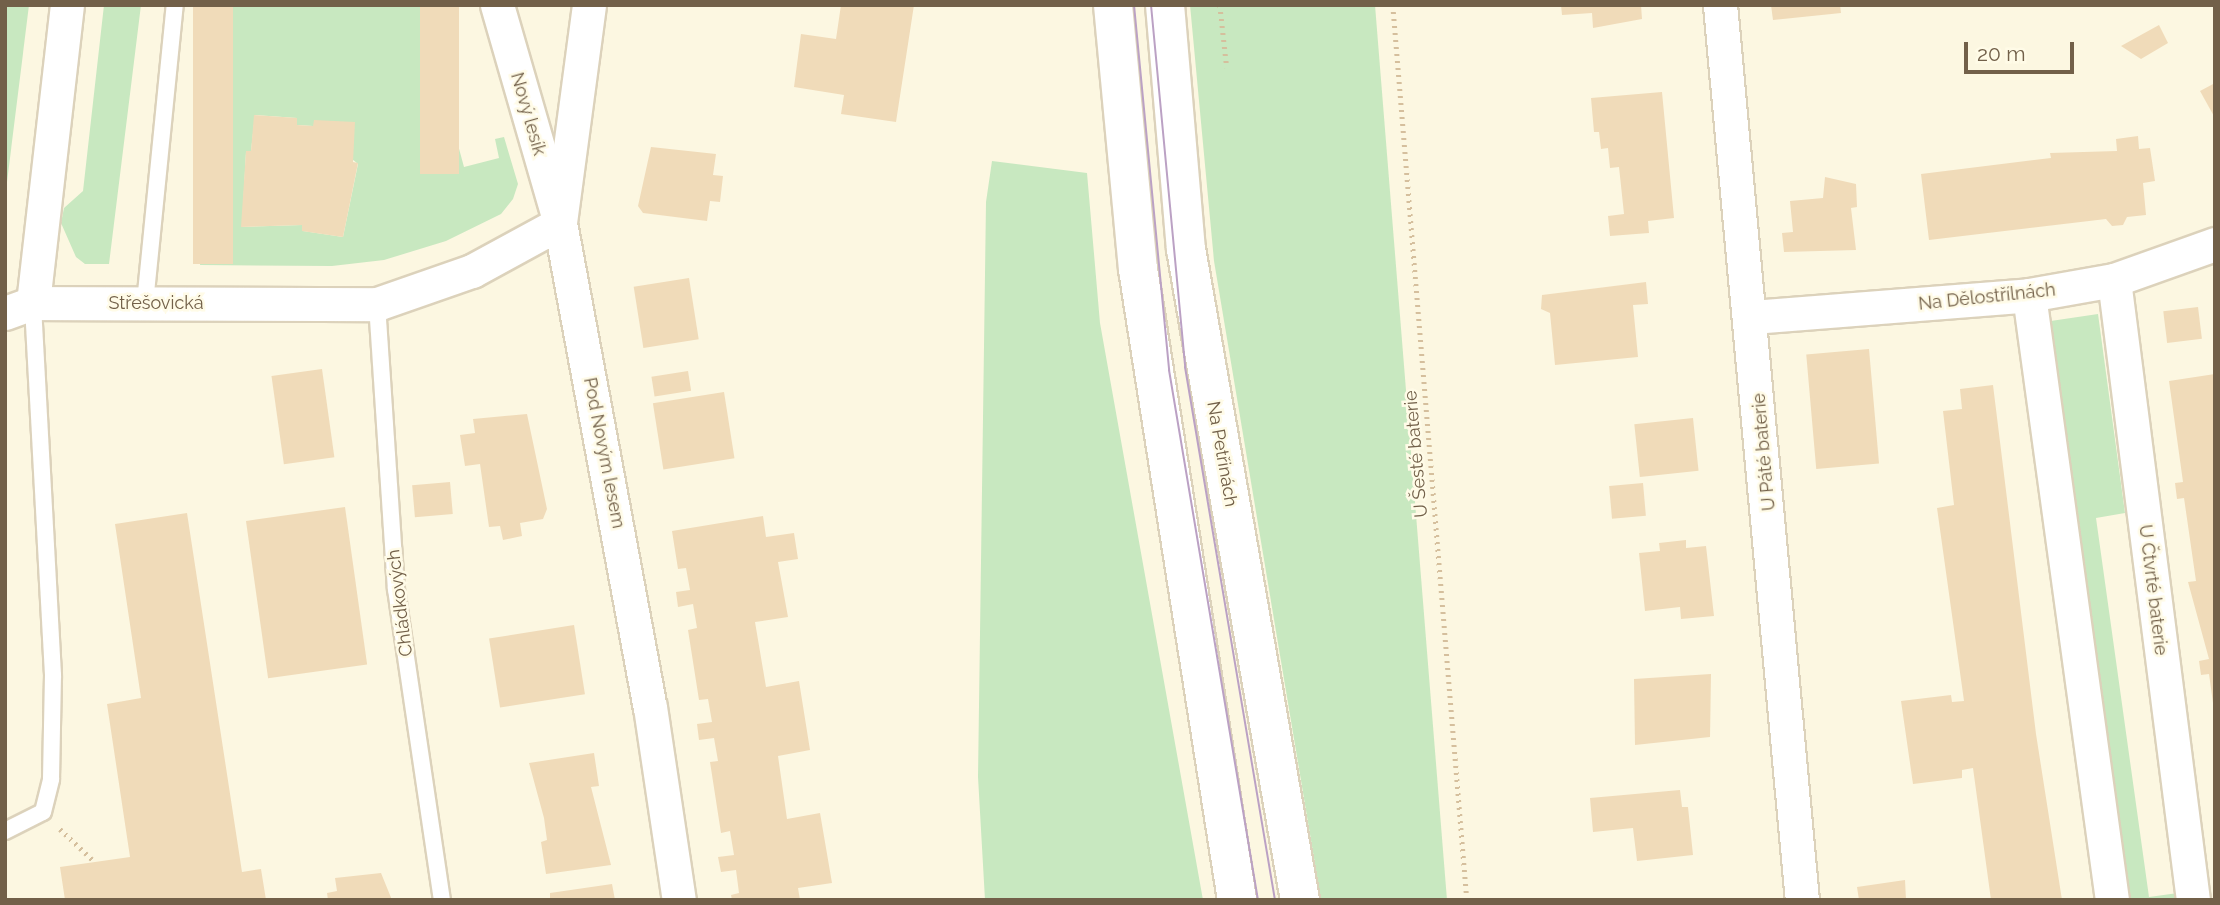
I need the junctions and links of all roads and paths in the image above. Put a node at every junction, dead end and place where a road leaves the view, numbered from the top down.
1 (67, 5) edge
2 (175, 5) edge
3 (497, 5) edge
4 (589, 5) edge
5 (1113, 5) edge
6 (1165, 5) edge
7 (1220, 5) edge
8 (1393, 5) edge
9 (1720, 5) edge
10 (1227, 68) dead end
11 (560, 223) junction
12 (2215, 244) edge
13 (2114, 280) junction
14 (2029, 295) junction
15 (145, 303) junction
16 (377, 304) junction
17 (19, 308) edge
18 (1752, 317) junction
19 (43, 812) junction
20 (5, 831) edge
21 (95, 862) dead end
22 (442, 900) edge
23 (679, 900) edge
24 (1237, 900) edge
25 (1300, 900) edge
26 (1467, 900) edge
27 (1802, 900) edge
28 (2112, 900) edge
29 (2193, 900) edge

1 - 17 street
2 - 15 lane
3 - 11 street, Nový lesík
4 - 11 street, Pod Novým lesem
5 - 24 street
6 - 25 street, Na Petřinách
7 - 10 path
8 - 26 path, U Šesté baterie
9 - 18 street, U Páté baterie
11 - 16 street, Střešovická
11 - 23 street, Pod Novým lesem
12 - 13 street, Na Dělostřílnách
13 - 14 street, Na Dělostřílnách
13 - 29 street, U Čtvrté baterie
14 - 18 street, Na Dělostřílnách
14 - 28 street
15 - 16 street, Střešovická
15 - 17 street, Střešovická
16 - 22 lane, Chládkových
17 - 19 lane
18 - 27 street, U Páté baterie
19 - 20 lane
19 - 21 path

